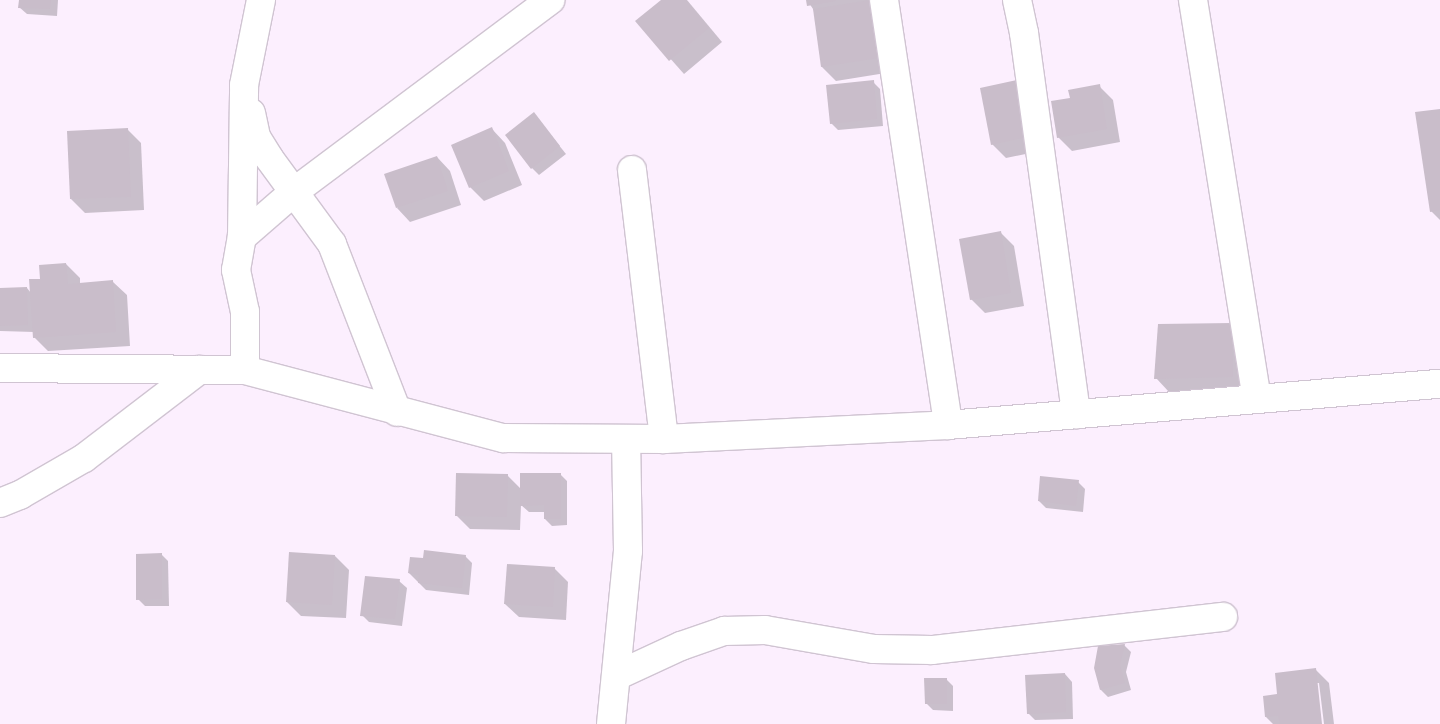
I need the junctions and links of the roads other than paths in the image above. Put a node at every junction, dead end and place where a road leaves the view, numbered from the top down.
1 (261, 0) edge
2 (550, 0) edge
3 (884, 0) edge
4 (1017, 0) edge
5 (1193, 0) edge
6 (244, 85) junction
7 (632, 170) dead end
8 (295, 191) junction
9 (242, 237) junction
10 (0, 368) edge
11 (199, 370) junction
12 (245, 370) junction
13 (1440, 384) edge
14 (1257, 398) junction
15 (397, 412) junction
16 (1076, 414) junction
17 (948, 425) junction
18 (664, 438) junction
19 (626, 439) junction
20 (0, 503) edge
21 (1223, 617) dead end
22 (616, 676) junction
23 (611, 724) edge

1 - 6 street
2 - 8 street
3 - 17 street
4 - 16 street
5 - 14 street
6 - 8 street
6 - 9 street
7 - 18 street
8 - 9 street
8 - 15 street
9 - 12 street
10 - 11 street
11 - 12 street
11 - 20 street
12 - 15 street
13 - 14 street
14 - 16 street
15 - 19 street
16 - 17 street
17 - 18 street
18 - 19 street
19 - 22 street
21 - 22 street
22 - 23 street

